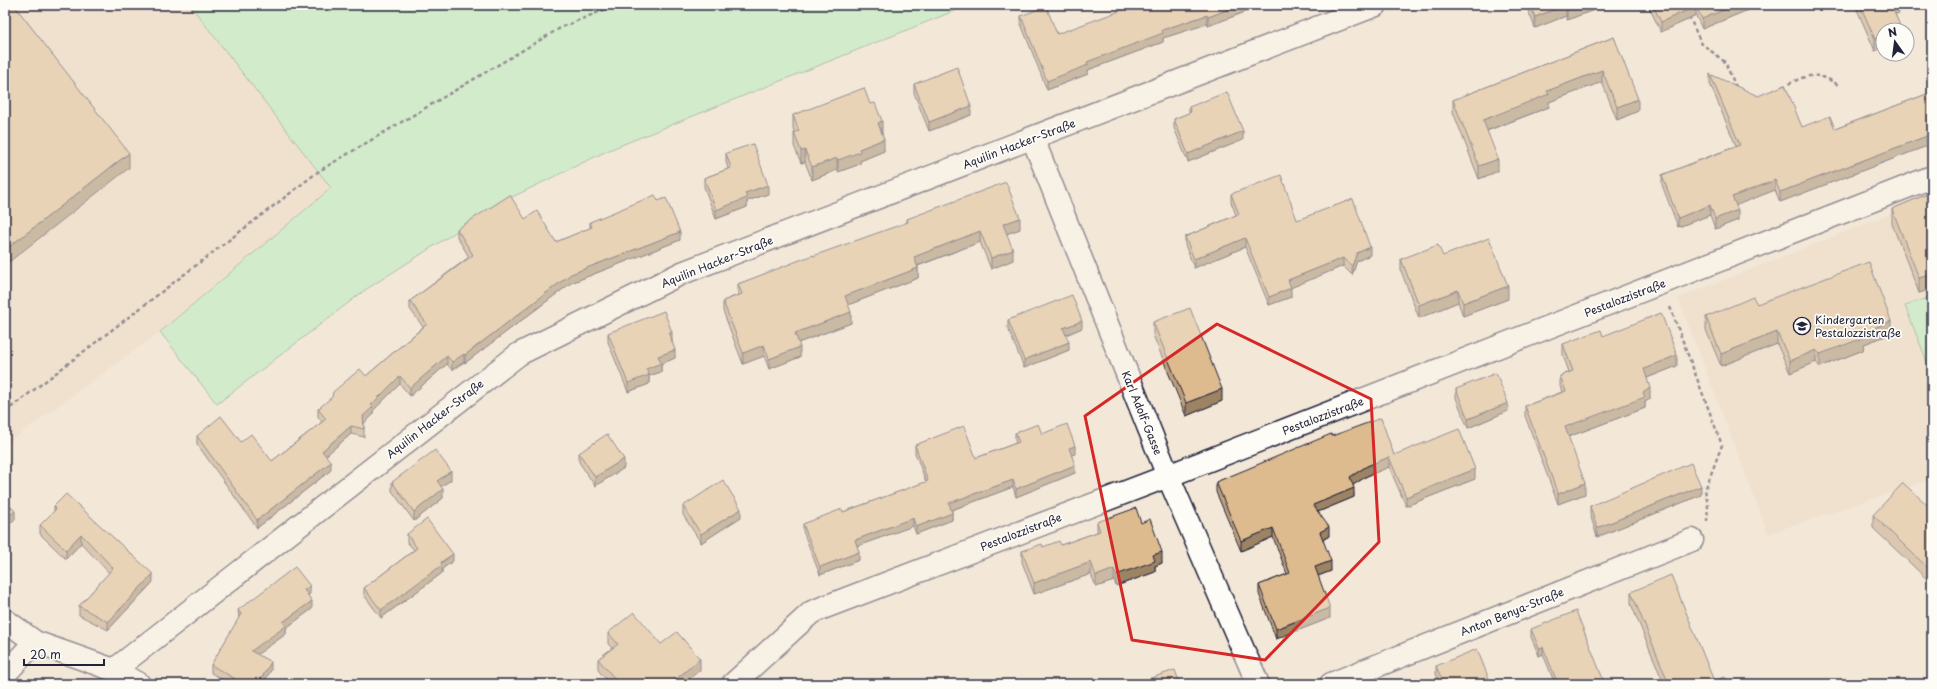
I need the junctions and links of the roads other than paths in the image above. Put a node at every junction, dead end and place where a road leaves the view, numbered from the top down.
1 (1376, 5) edge
2 (1033, 139) junction
3 (1932, 177) edge
4 (1168, 476) junction
5 (1692, 540) road end
6 (5, 620) edge
7 (34, 642) junction
8 (114, 670) junction
9 (5, 674) edge
10 (139, 684) edge
11 (733, 684) edge
12 (1258, 684) edge
13 (1331, 684) edge

1 - 2 street, Aquilin Hacker-Straße
2 - 4 street, Karl Adolf-Gasse
2 - 8 street, Aquilin Hacker-Straße
3 - 4 street, Pestalozzistraße
4 - 11 street, Pestalozzistraße
4 - 12 street, Karl Adolf-Gasse
5 - 13 street, Anton Benya-Straße
6 - 7 street
7 - 8 street
7 - 9 street
8 - 10 street

